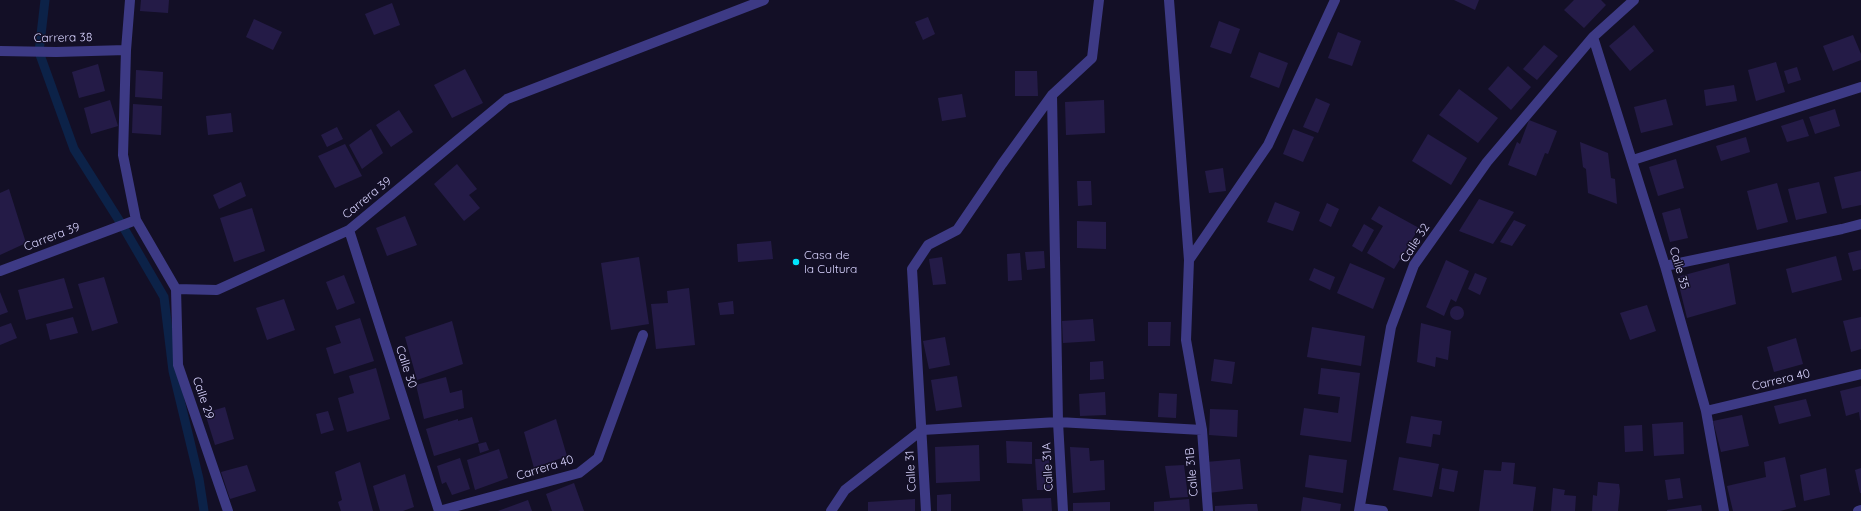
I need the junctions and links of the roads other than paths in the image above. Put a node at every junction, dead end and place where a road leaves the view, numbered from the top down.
1 (130, 0) edge
2 (764, 0) edge
3 (1099, 0) edge
4 (1169, 0) edge
5 (1335, 0) edge
6 (1634, 0) edge
7 (1593, 37) junction
8 (126, 50) junction
9 (0, 51) edge
10 (1861, 87) edge
11 (1052, 95) junction
12 (1633, 160) junction
13 (136, 220) junction
14 (1861, 224) edge
15 (349, 230) junction
16 (1190, 260) junction
17 (1665, 266) junction
18 (0, 271) edge
19 (176, 288) junction
20 (643, 335) dead end
21 (1861, 374) edge
22 (1706, 411) junction
23 (1058, 422) junction
24 (922, 430) junction
25 (1202, 430) junction
26 (1359, 509) edge
27 (1861, 510) edge
28 (228, 511) edge
29 (439, 511) edge
30 (831, 511) edge
31 (926, 511) edge
32 (1063, 511) edge
33 (1208, 511) edge
34 (1383, 511) edge
35 (1724, 511) edge
36 (1858, 511) edge

1 - 8 street
2 - 15 street, Carrera 39
3 - 11 street, Calle 31
4 - 16 street, Calle 31B
5 - 16 street
6 - 7 street, Calle 32
7 - 12 street, Calle 35
7 - 26 street, Calle 32
8 - 9 street, Carrera 38
8 - 13 street
10 - 12 street
11 - 23 street, Calle 31A
11 - 24 street, Calle 31
12 - 17 street, Calle 35
13 - 18 street, Carrera 39
13 - 19 street
14 - 17 street
15 - 19 street, Carrera 39
15 - 29 street, Calle 30
16 - 25 street, Calle 31B
17 - 22 street, Calle 35
19 - 28 street, Calle 29
20 - 29 street, Carrera 40
21 - 22 street, Carrera 40
22 - 35 street, Calle 35
23 - 24 street
23 - 25 street
23 - 32 street, Calle 31A
24 - 30 street
24 - 31 street, Calle 31
25 - 33 street, Calle 31B
26 - 34 street
27 - 36 street

